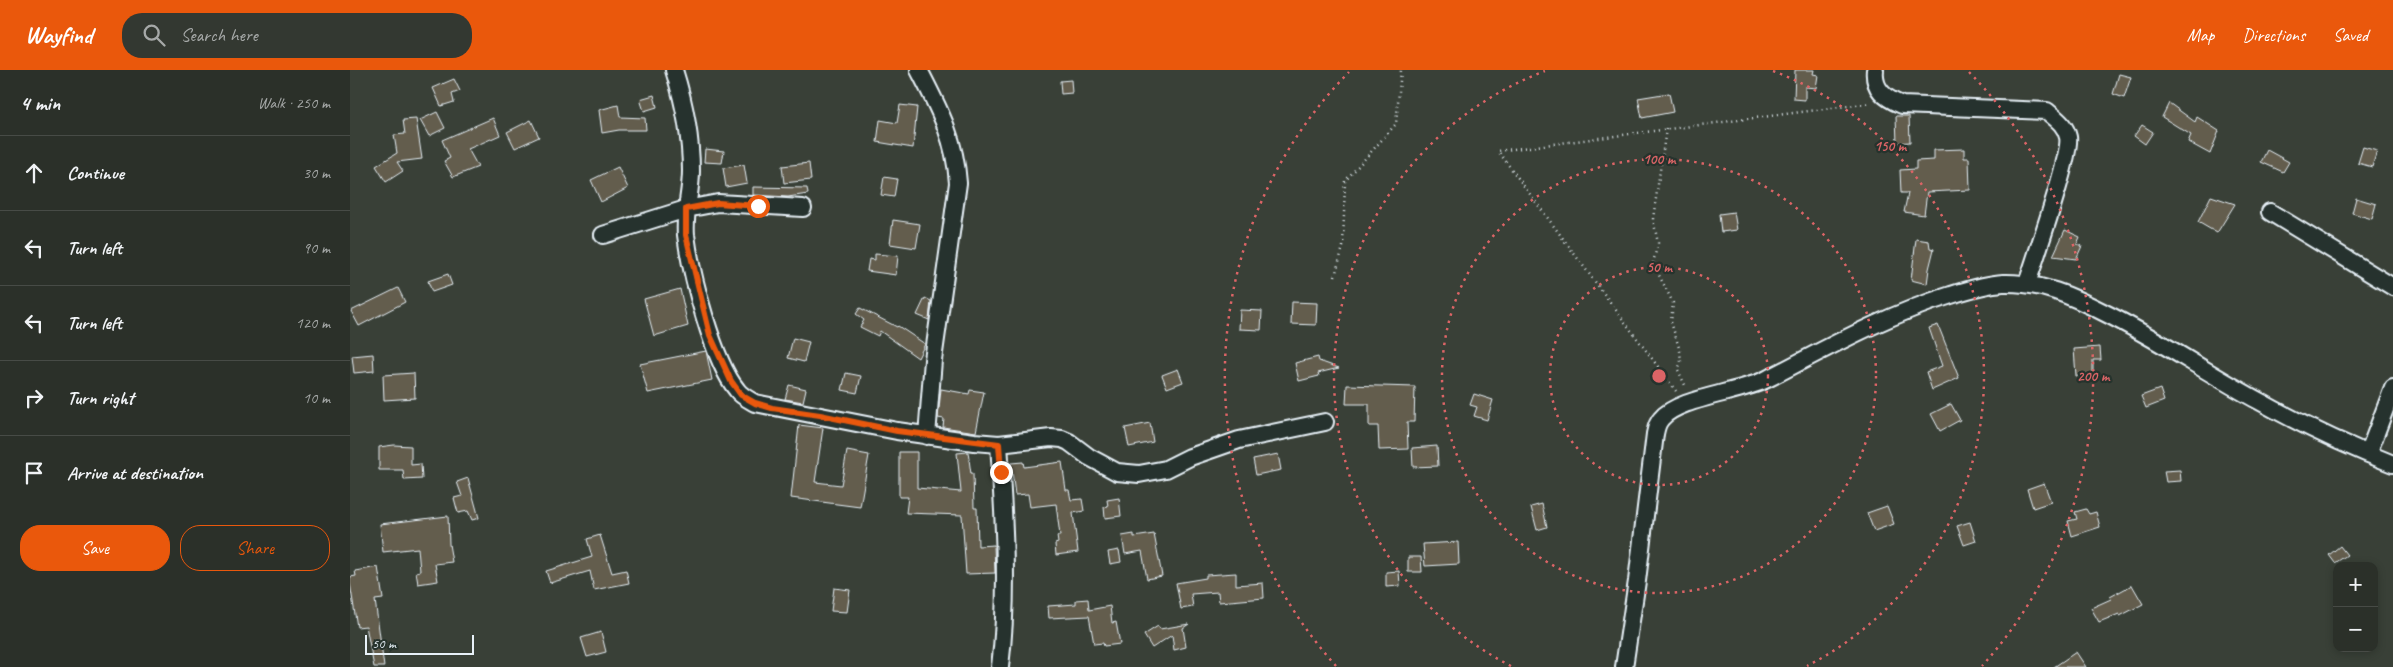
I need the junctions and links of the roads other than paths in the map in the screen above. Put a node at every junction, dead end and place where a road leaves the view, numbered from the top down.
1 (674, 70) edge
2 (919, 70) edge
3 (1875, 70) edge
4 (803, 208) dead end
5 (686, 209) junction
6 (2270, 212) dead end
7 (603, 235) dead end
8 (2027, 284) junction
9 (2393, 287) edge
10 (2393, 388) edge
11 (1325, 422) dead end
12 (927, 436) junction
13 (999, 444) junction
14 (2368, 454) junction
15 (2393, 464) edge
16 (1000, 667) edge
17 (1624, 667) edge

1 - 5 street
2 - 12 street
3 - 8 street
4 - 5 street
5 - 7 street
5 - 12 street
6 - 9 street
8 - 14 street
8 - 17 street
10 - 14 street
11 - 13 street
12 - 13 street
13 - 16 street
14 - 15 street

